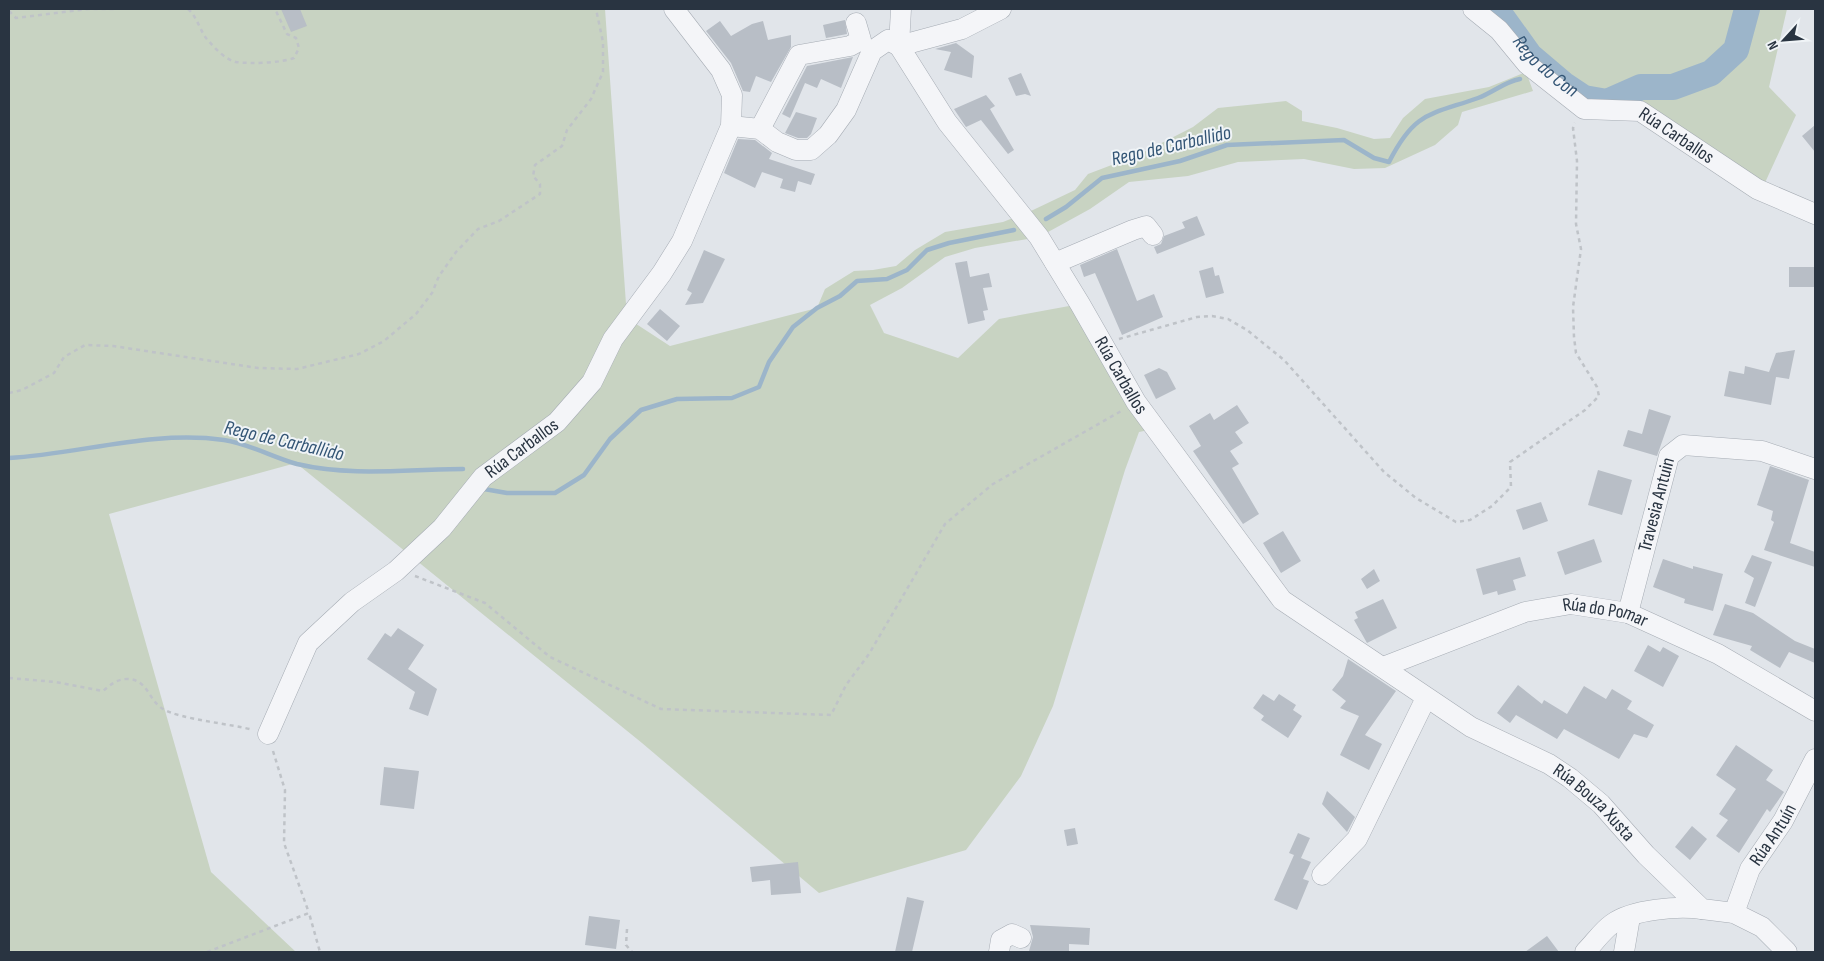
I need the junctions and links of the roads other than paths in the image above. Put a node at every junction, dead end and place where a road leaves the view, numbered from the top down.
1 (674, 9) edge
2 (901, 9) edge
3 (1001, 9) edge
4 (1473, 9) edge
5 (986, 14) edge
6 (856, 23) dead end
7 (900, 46) junction
8 (731, 126) junction
9 (760, 129) junction
10 (1815, 214) edge
11 (1153, 235) dead end
12 (1055, 262) junction
13 (1815, 469) edge
14 (1628, 613) junction
15 (1383, 668) junction
16 (1426, 698) junction
17 (1815, 711) edge
18 (268, 734) road end
19 (1815, 759) edge
20 (1322, 875) dead end
21 (1702, 909) junction
22 (1734, 913) junction
23 (1630, 917) junction
24 (1021, 938) dead end
25 (999, 952) edge
26 (1585, 952) edge
27 (1624, 952) edge
28 (1787, 952) edge

1 - 8 street, Rúa Carballos
2 - 7 street
3 - 5 street
4 - 10 street, Rúa Carballos
5 - 7 street
6 - 9 street
7 - 9 street
7 - 12 street, Rúa Carballos
8 - 9 street
8 - 18 street, Rúa Carballos
11 - 12 street
12 - 15 street, Rúa Carballos
13 - 14 street, Travesia Antuin
14 - 15 street, Rúa do Pomar
14 - 17 street, Rúa do Pomar
15 - 16 street, Rúa Bouza Xusta
16 - 20 street
16 - 21 street, Rúa Bouza Xusta
19 - 22 street, Rúa Antuín
21 - 22 street
21 - 23 street
22 - 28 street
23 - 26 street
23 - 27 street
24 - 25 street

